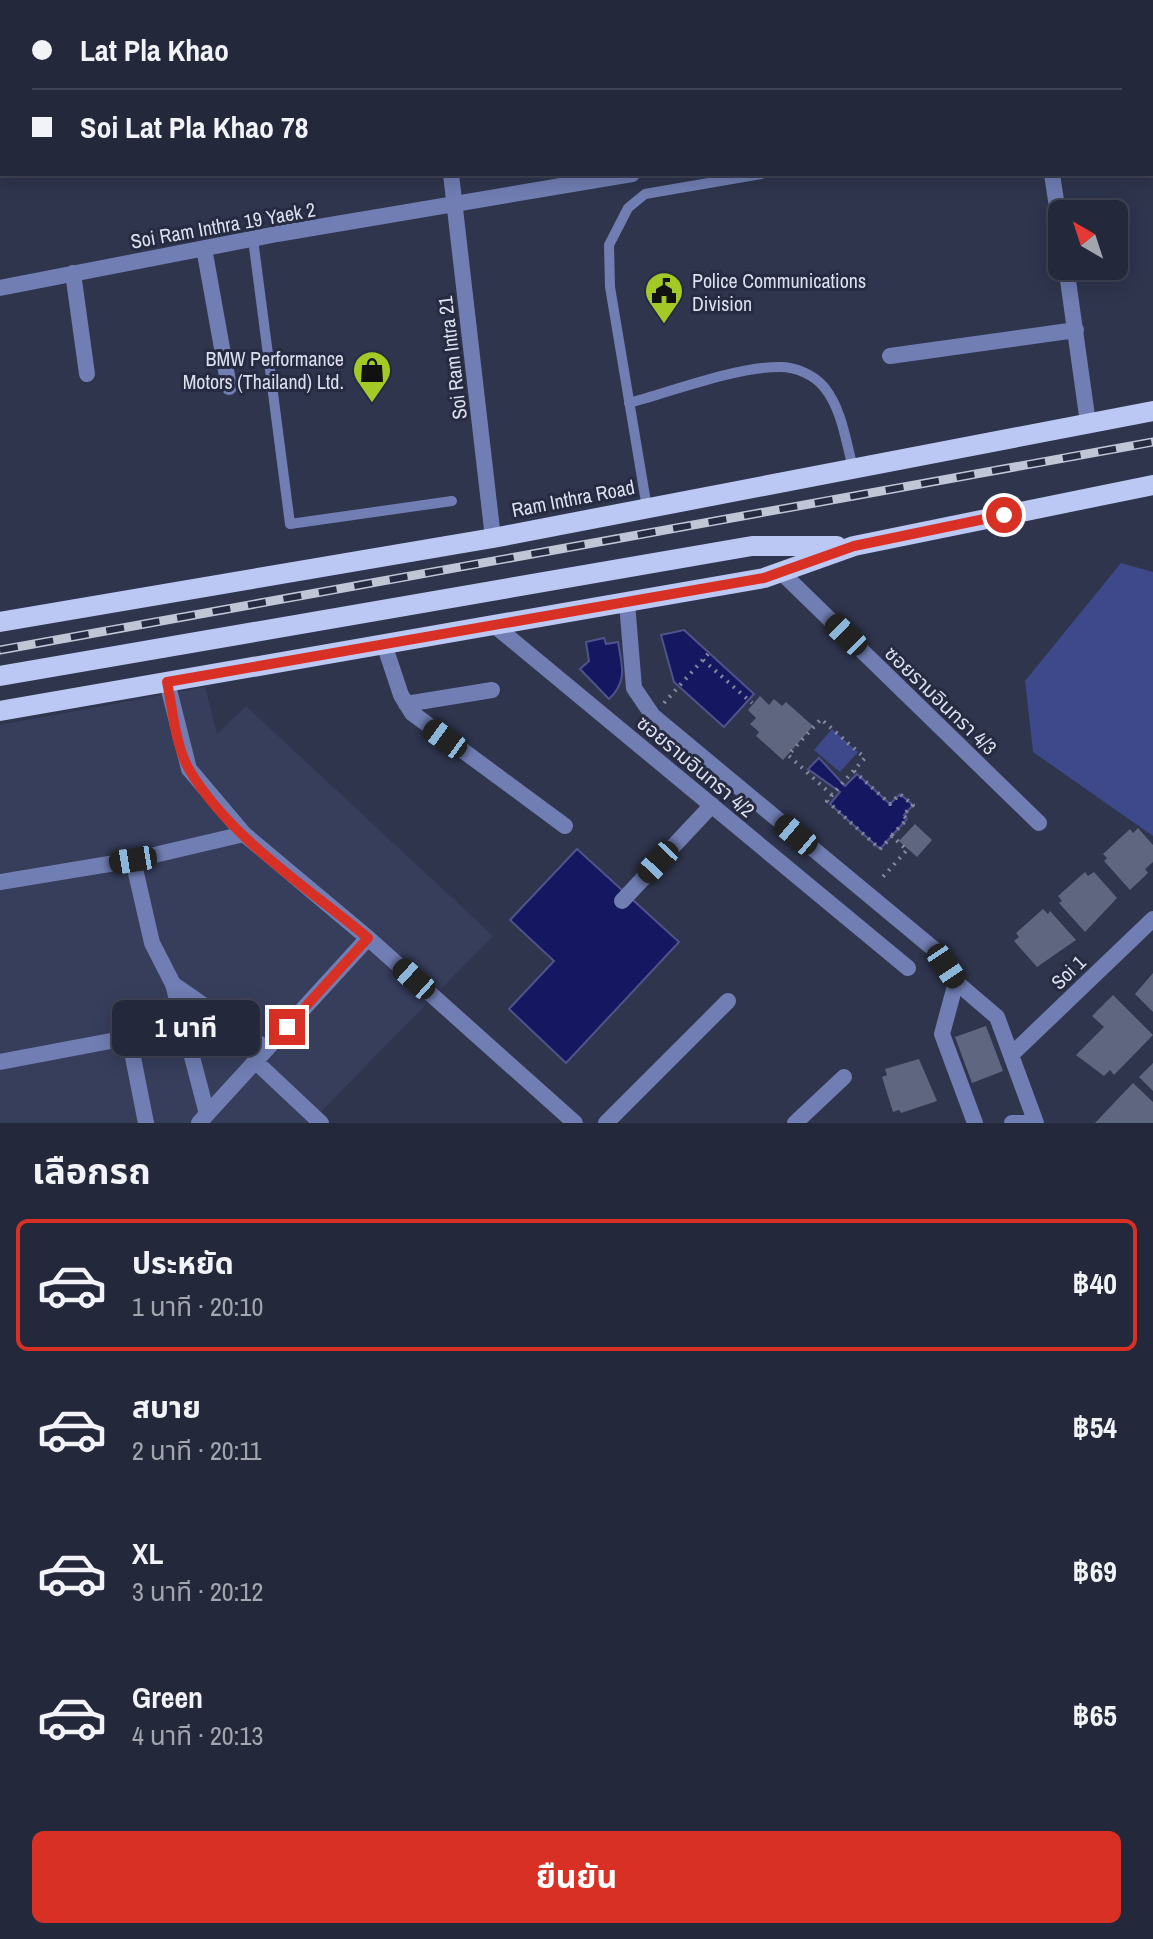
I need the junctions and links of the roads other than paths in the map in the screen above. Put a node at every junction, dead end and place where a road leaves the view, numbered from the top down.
1 (451, 176) edge
2 (621, 176) edge
3 (749, 176) edge
4 (1052, 176) edge
5 (1056, 200) edge
6 (455, 205) junction
7 (253, 239) junction
8 (204, 248) junction
9 (73, 273) junction
10 (1068, 280) edge
11 (0, 288) edge
12 (1076, 330) junction
13 (890, 356) dead end
14 (87, 374) dead end
15 (229, 387) dead end
16 (629, 403) junction
17 (1153, 411) edge
18 (1088, 423) junction
19 (853, 468) junction
20 (1153, 485) edge
21 (452, 501) dead end
22 (647, 508) junction
23 (493, 538) junction
24 (854, 546) junction
25 (781, 572) junction
26 (627, 603) junction
27 (0, 622) edge
28 (494, 625) junction
29 (384, 644) junction
30 (0, 676) edge
31 (167, 682) junction
32 (492, 690) dead end
33 (406, 704) junction
34 (0, 711) edge
35 (712, 805) junction
36 (1039, 823) dead end
37 (565, 826) dead end
38 (244, 834) junction
39 (133, 860) junction
40 (0, 882) edge
41 (622, 901) dead end
42 (1153, 919) edge
43 (368, 938) junction
44 (908, 968) dead end
45 (956, 982) junction
46 (173, 984) junction
47 (728, 1001) dead end
48 (267, 1049) junction
49 (1011, 1055) junction
50 (0, 1062) edge
51 (256, 1062) junction
52 (844, 1077) dead end
53 (203, 1119) edge
54 (146, 1123) edge
55 (321, 1123) edge
56 (575, 1123) edge
57 (606, 1123) edge
58 (795, 1123) edge
59 (975, 1123) edge
60 (1012, 1123) edge
61 (1034, 1123) edge

1 - 6 street, Soi Ram Intra 21
2 - 6 street, Soi Ram Inthra 19 Yaek 2
3 - 16 lane
4 - 5 street
6 - 7 street, Soi Ram Inthra 19 Yaek 2
6 - 23 street, Soi Ram Intra 21
7 - 8 street, Soi Ram Inthra 19 Yaek 2
7 - 21 lane
8 - 9 street, Soi Ram Inthra 19 Yaek 2
8 - 15 street
9 - 11 street, Soi Ram Inthra 19 Yaek 2
9 - 14 street
10 - 12 street
12 - 13 street
12 - 18 street
16 - 19 lane
16 - 22 lane
17 - 18 main road, Ram Inthra Road
18 - 19 main road, Ram Inthra Road
19 - 22 main road, Ram Inthra Road
20 - 24 main road
22 - 23 main road, Ram Inthra Road
23 - 27 main road, Ram Inthra Road
24 - 25 main road
24 - 30 main road
25 - 26 main road
25 - 36 street, ซอยรามอินทรา 4/3
26 - 28 main road
26 - 45 street
28 - 29 main road
28 - 35 street, ซอยรามอินทรา 4/2
29 - 31 main road
29 - 33 street
31 - 34 main road
31 - 38 street
32 - 33 street
33 - 37 street
35 - 41 street
35 - 44 street, ซอยรามอินทรา 4/2
38 - 39 street
38 - 43 street
39 - 40 street
39 - 46 street
42 - 49 street, Soi 1
43 - 48 street
43 - 56 street
45 - 49 street
45 - 59 street
46 - 48 street
46 - 53 street
47 - 57 street
48 - 51 street
49 - 61 street
50 - 54 street
51 - 53 street
51 - 55 street
52 - 58 street
60 - 61 street

